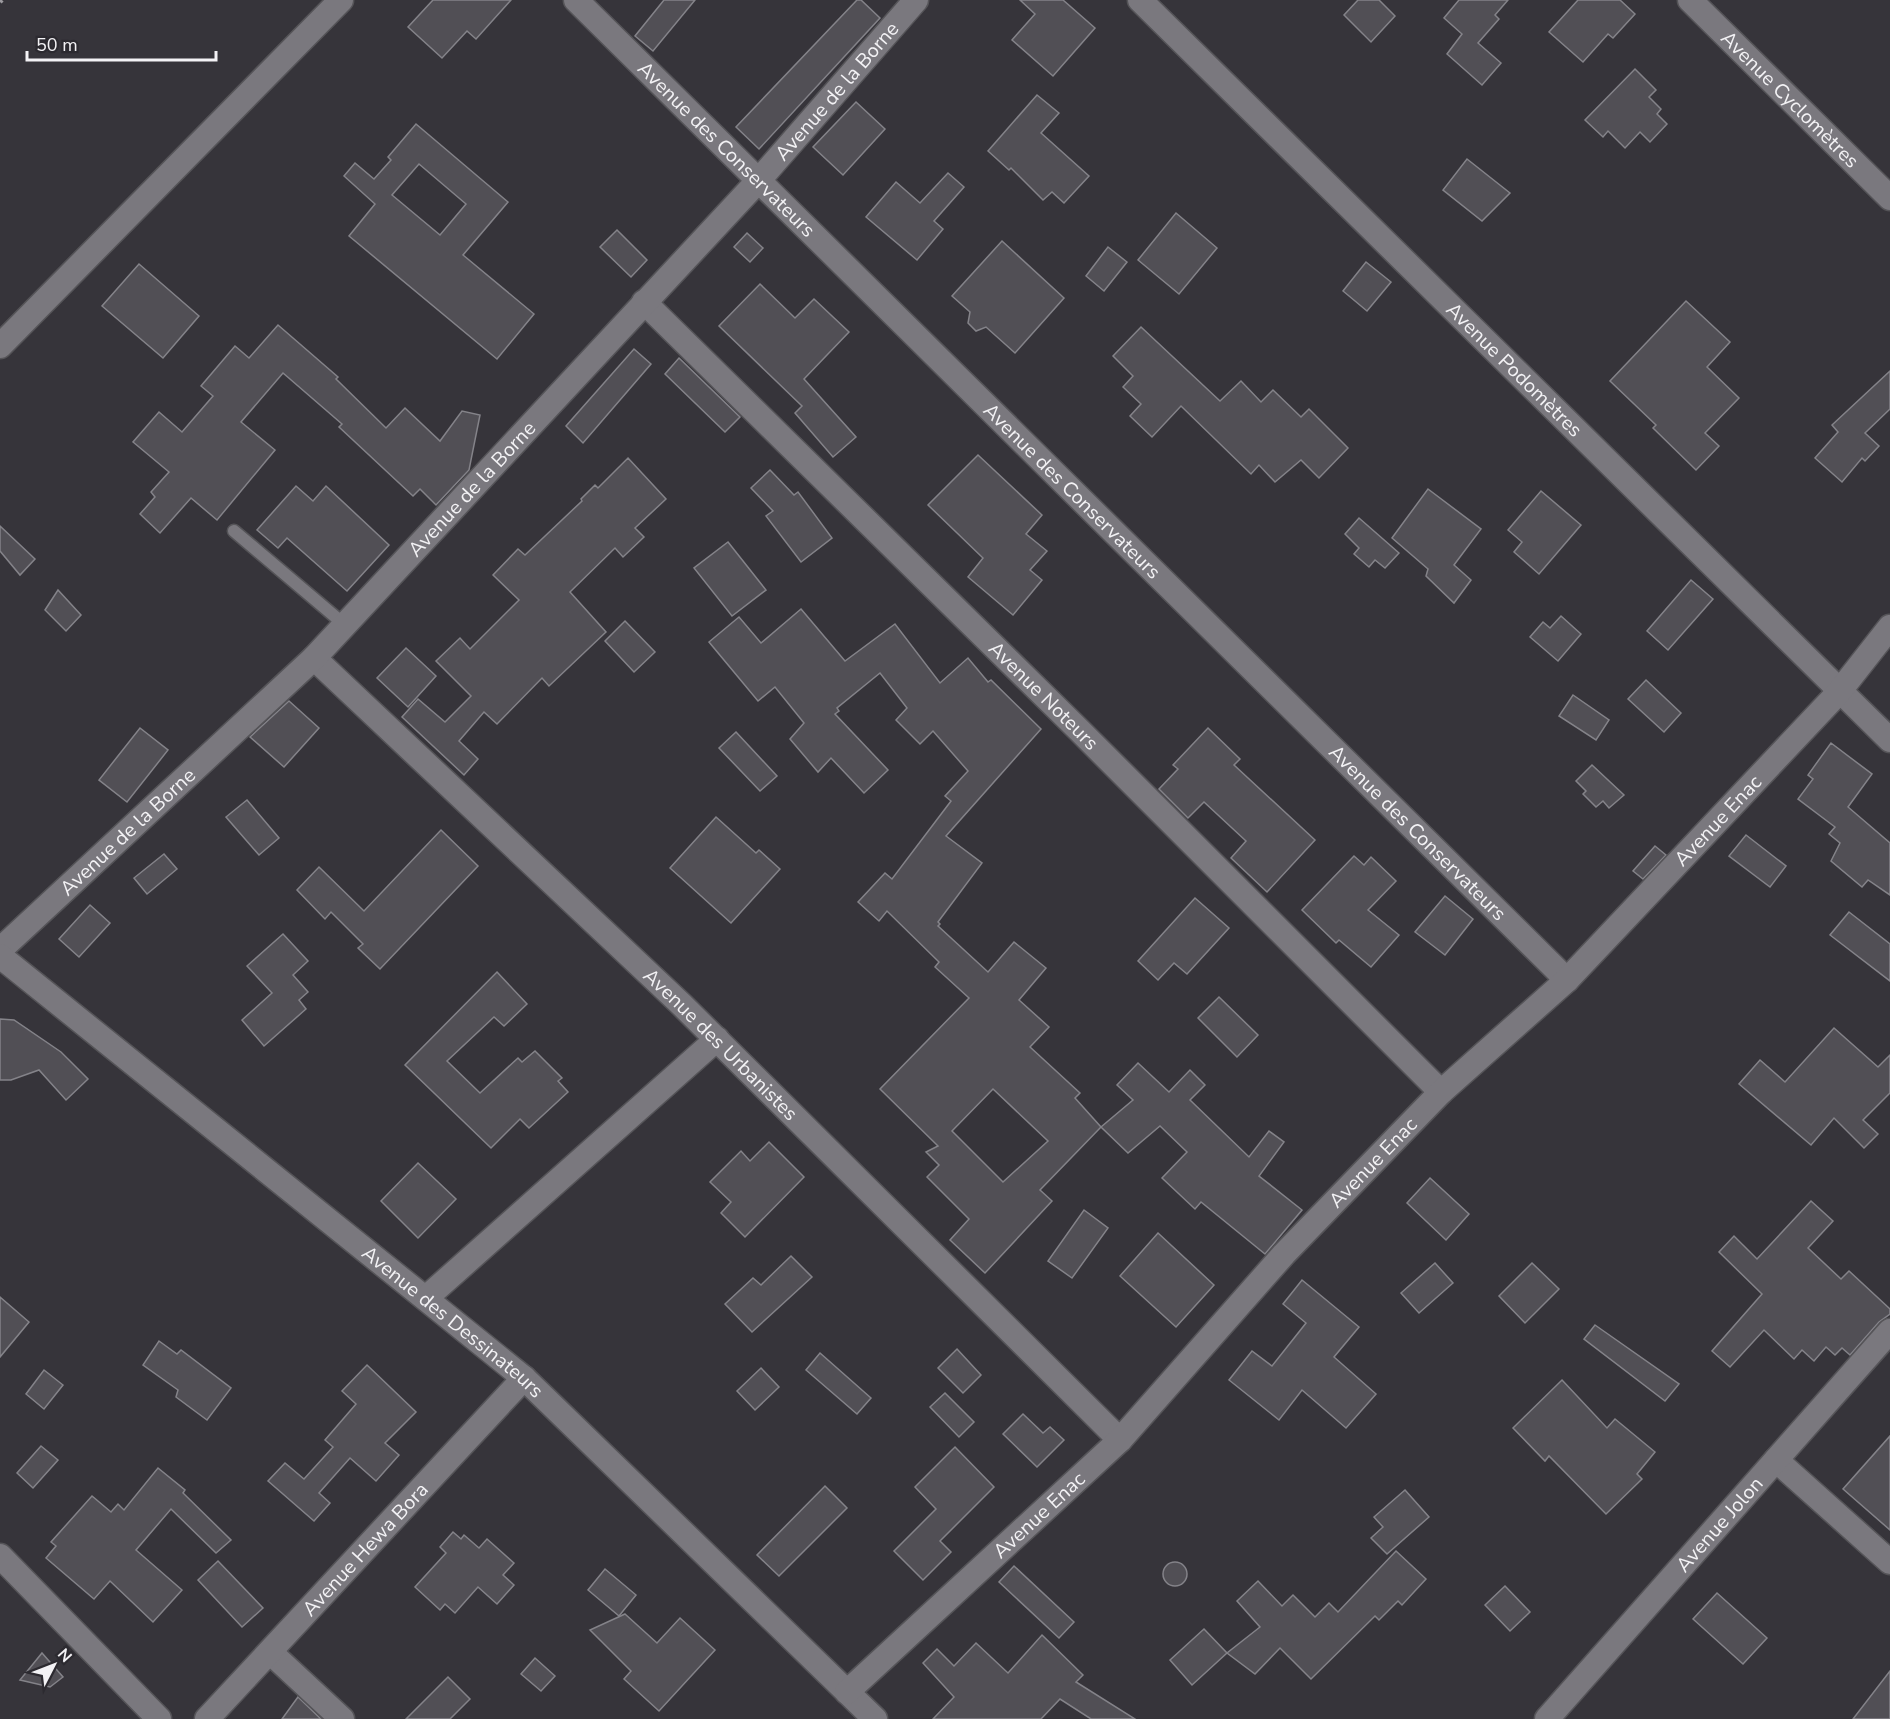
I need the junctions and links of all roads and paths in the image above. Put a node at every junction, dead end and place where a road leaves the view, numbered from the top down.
1 (341, 0) edge
2 (576, 0) edge
3 (916, 0) edge
4 (1140, 0) edge
5 (1690, 0) edge
6 (759, 180) junction
7 (1890, 198) edge
8 (644, 302) junction
9 (0, 346) edge
10 (234, 531) dead end
11 (345, 625) junction
12 (1890, 627) edge
13 (314, 658) junction
14 (1839, 692) junction
15 (1890, 740) edge
16 (0, 950) edge
17 (0, 956) edge
18 (1567, 980) junction
19 (717, 1039) junction
20 (1441, 1092) junction
21 (426, 1298) junction
22 (1890, 1331) edge
23 (524, 1378) junction
24 (1120, 1440) junction
25 (1776, 1460) junction
26 (0, 1556) edge
27 (1890, 1562) edge
28 (270, 1652) junction
29 (847, 1692) junction
30 (159, 1719) edge
31 (207, 1719) edge
32 (342, 1719) edge
33 (875, 1719) edge
34 (1547, 1719) edge

1 - 9 street
2 - 6 street, Avenue des Conservateurs
3 - 6 street, Avenue de la Borne
4 - 14 street, Avenue Podomètres
5 - 7 street, Avenue Cyclomètres
6 - 8 street, Avenue de la Borne
6 - 18 street, Avenue des Conservateurs
8 - 11 street, Avenue de la Borne
8 - 20 street, Avenue Noteurs
10 - 11 lane
11 - 13 street, Avenue de la Borne
12 - 14 street, Avenue Enac
13 - 16 street, Avenue de la Borne
13 - 19 street, Avenue des Urbanistes
14 - 15 street, Avenue Podomètres
14 - 18 street, Avenue Enac
17 - 21 street, Avenue des Dessinateurs
18 - 20 street, Avenue Enac
19 - 21 street
19 - 24 street, Avenue des Urbanistes
20 - 24 street, Avenue Enac
21 - 23 street, Avenue des Dessinateurs
22 - 25 street, Avenue Jolon
23 - 28 street, Avenue Hewa Bora
23 - 29 street, Avenue des Dessinateurs
24 - 29 street, Avenue Enac
25 - 27 street
25 - 34 street, Avenue Jolon
26 - 30 street
28 - 31 street, Avenue Hewa Bora
28 - 32 street
29 - 33 street, Avenue des Dessinateurs

